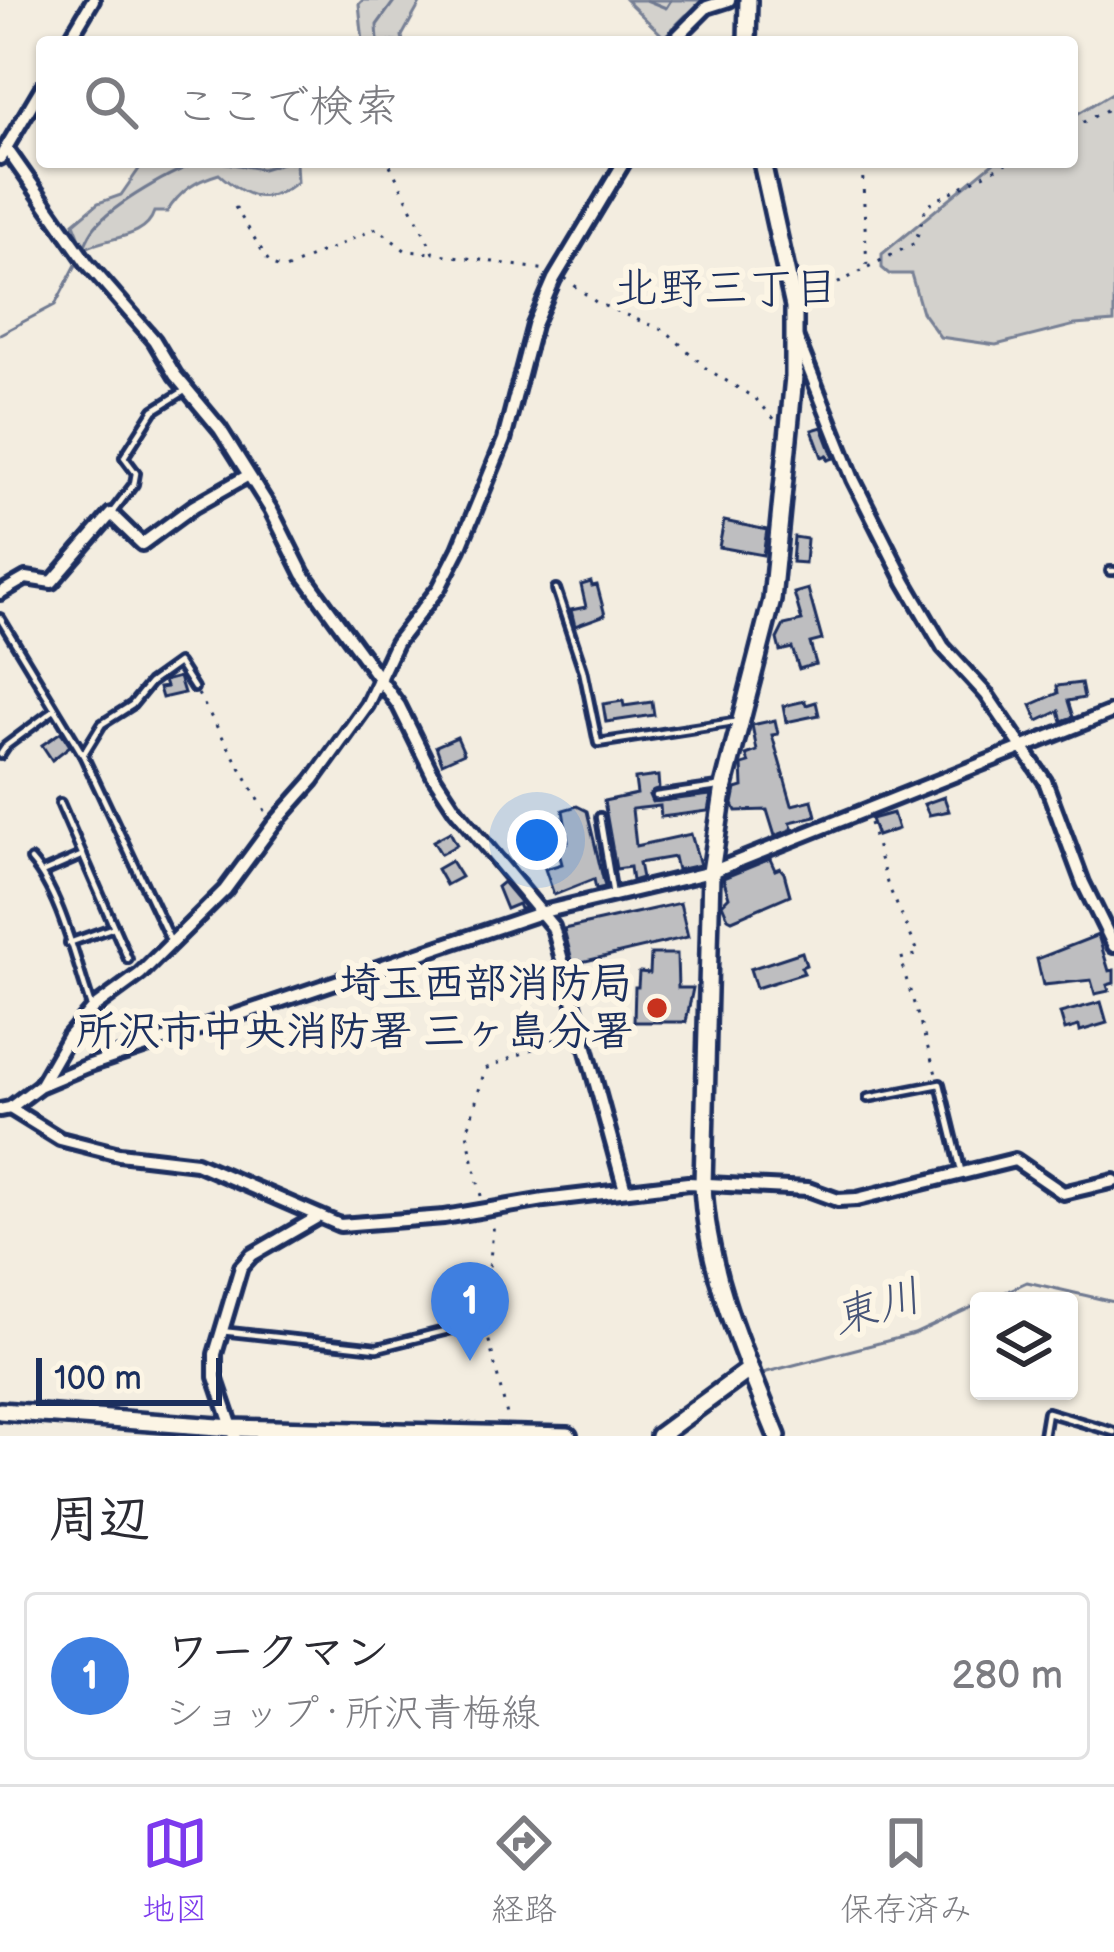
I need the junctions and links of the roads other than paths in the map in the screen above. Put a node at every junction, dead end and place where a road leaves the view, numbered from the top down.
1 (93, 0) edge
2 (730, 0) edge
3 (748, 0) edge
4 (72, 36) edge
5 (678, 36) edge
6 (747, 36) edge
7 (36, 97) edge
8 (3, 153) edge
9 (620, 168) edge
10 (763, 168) edge
11 (795, 333) junction
12 (186, 389) junction
13 (247, 476) junction
14 (111, 514) junction
15 (556, 589) dead end
16 (0, 592) edge
17 (0, 618) edge
18 (380, 682) junction
19 (194, 688) road end
20 (54, 710) junction
21 (1114, 710) edge
22 (740, 722) junction
23 (1023, 746) junction
24 (0, 754) edge
25 (83, 755) junction
26 (724, 786) junction
27 (656, 796) dead end
28 (60, 803) dead end
29 (600, 817) dead end
30 (83, 855) junction
31 (31, 860) dead end
32 (711, 872) junction
33 (42, 873) junction
34 (613, 895) junction
35 (543, 912) junction
36 (114, 927) junction
37 (69, 943) junction
38 (172, 944) junction
39 (1114, 946) edge
40 (128, 959) dead end
41 (92, 1009) junction
42 (39, 1087) junction
43 (868, 1098) dead end
44 (5, 1109) edge
45 (962, 1170) junction
46 (1114, 1181) edge
47 (704, 1185) junction
48 (626, 1190) junction
49 (316, 1218) junction
50 (484, 1321) dead end
51 (221, 1331) junction
52 (752, 1375) junction
53 (0, 1411) edge
54 (233, 1432) edge
55 (1114, 1432) edge
56 (568, 1436) edge
57 (659, 1436) edge
58 (777, 1436) edge
59 (1043, 1436) edge

1 - 4 street
2 - 5 street
3 - 6 street
7 - 8 street
8 - 12 street
9 - 18 street
10 - 11 street
11 - 22 street
11 - 23 street
12 - 13 street
12 - 14 lane
13 - 14 street
13 - 18 street
14 - 16 street
15 - 22 lane
17 - 20 lane
18 - 35 street
18 - 38 street
19 - 25 lane
20 - 24 lane
20 - 25 lane
21 - 23 street
22 - 26 street
23 - 32 street
23 - 39 street
25 - 38 lane
26 - 27 lane
26 - 32 street
28 - 30 lane
29 - 34 lane
30 - 33 lane
30 - 36 lane
31 - 33 lane
32 - 34 street
32 - 47 street
33 - 37 lane
34 - 35 street
35 - 42 street
35 - 48 street
36 - 37 lane
36 - 40 lane
37 - 41 lane
38 - 41 street
41 - 42 street
42 - 44 street
43 - 45 lane
44 - 49 street
45 - 46 street
45 - 47 street
47 - 48 street
47 - 52 street
48 - 49 street
49 - 51 street
50 - 51 lane
51 - 54 street
52 - 57 street
52 - 58 street
53 - 54 street
54 - 56 street
55 - 59 lane

